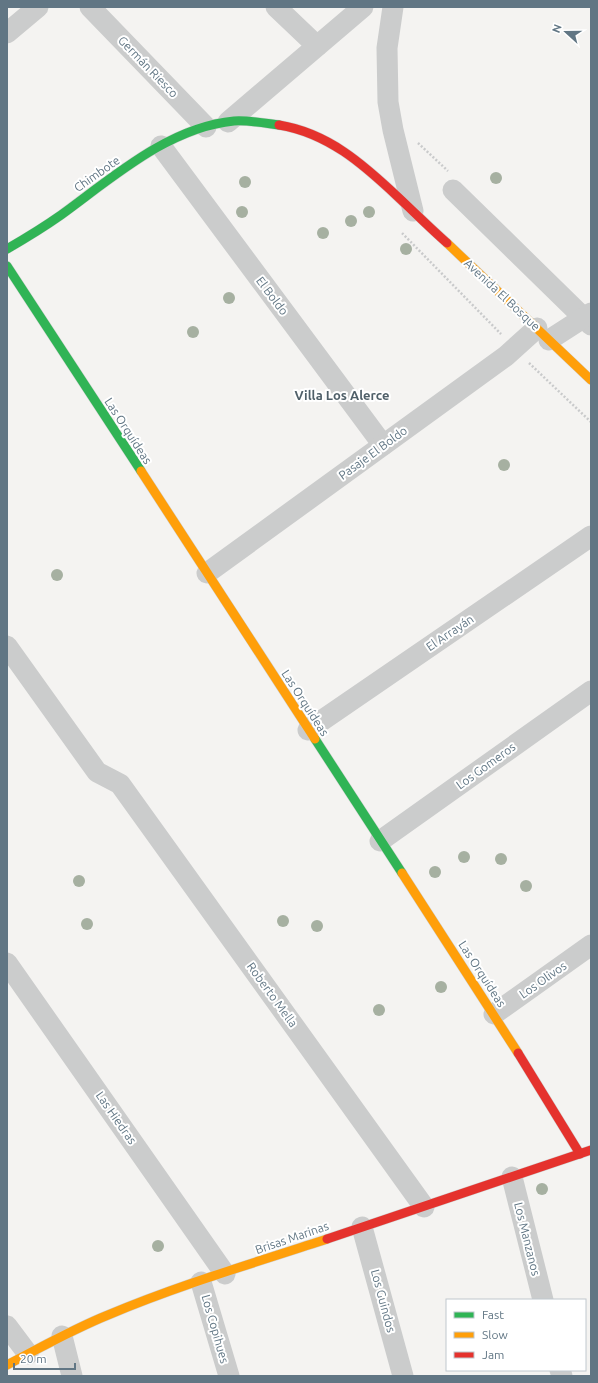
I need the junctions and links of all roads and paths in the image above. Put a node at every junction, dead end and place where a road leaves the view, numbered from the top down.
1 (38, 7) edge
2 (90, 7) edge
3 (276, 7) edge
4 (363, 7) edge
5 (394, 7) edge
6 (7, 33) edge
7 (317, 46) junction
8 (228, 122) junction
9 (206, 127) junction
10 (161, 146) junction
11 (453, 190) dead end
12 (413, 211) junction
13 (401, 232) dead end
14 (7, 249) edge
15 (7, 266) edge
16 (589, 319) edge
17 (543, 334) junction
18 (506, 339) dead end
19 (528, 362) dead end
20 (591, 380) edge
21 (591, 422) edge
22 (383, 445) junction
23 (591, 536) edge
24 (207, 573) junction
25 (7, 646) edge
26 (591, 691) edge
27 (308, 730) junction
28 (380, 841) junction
29 (591, 945) edge
30 (7, 963) edge
31 (494, 1014) junction
32 (591, 1150) edge
33 (580, 1154) junction
34 (512, 1177) junction
35 (424, 1207) junction
36 (362, 1227) junction
37 (225, 1274) junction
38 (201, 1282) junction
39 (543, 1299) edge
40 (7, 1326) edge
41 (62, 1336) junction
42 (28, 1354) junction
43 (7, 1365) edge
44 (72, 1376) edge
45 (229, 1376) edge
46 (403, 1376) edge

1 - 6 street
2 - 9 street, Germán Riesco
3 - 7 street
4 - 7 street
5 - 12 street
7 - 8 street
8 - 9 street, Avenida El Bosque
8 - 12 street, Avenida El Bosque
9 - 10 street, Chimbote
10 - 14 street, Chimbote
10 - 22 street, El Boldo
11 - 16 street
12 - 17 street, Avenida El Bosque
13 - 18 path
15 - 24 street, Las Orquídeas
16 - 17 street, Pasaje El Boldo
17 - 20 street, Avenida El Bosque
17 - 22 street, Pasaje El Boldo
19 - 21 path
22 - 24 street, Pasaje El Boldo
23 - 27 street, El Arrayán
24 - 27 street, Las Orquídeas
25 - 35 street, Roberto Mella
26 - 28 street, Los Gomeros
27 - 28 street, Las Orquídeas
28 - 31 street, Las Orquídeas
29 - 31 street, Los Olivos
30 - 37 street, Las Hiedras
31 - 33 street, Las Orquídeas
32 - 33 street, Brisas Marinas
33 - 34 street, Brisas Marinas
34 - 35 street, Brisas Marinas
34 - 39 street, Los Manzanos
35 - 36 street, Brisas Marinas
36 - 37 street, Brisas Marinas
36 - 46 street, Los Guindos
37 - 38 street, Brisas Marinas
38 - 41 street, Brisas Marinas
38 - 45 street, Los Copihues
40 - 42 street
41 - 42 street, Brisas Marinas
41 - 44 street
42 - 43 street, Brisas Marinas

